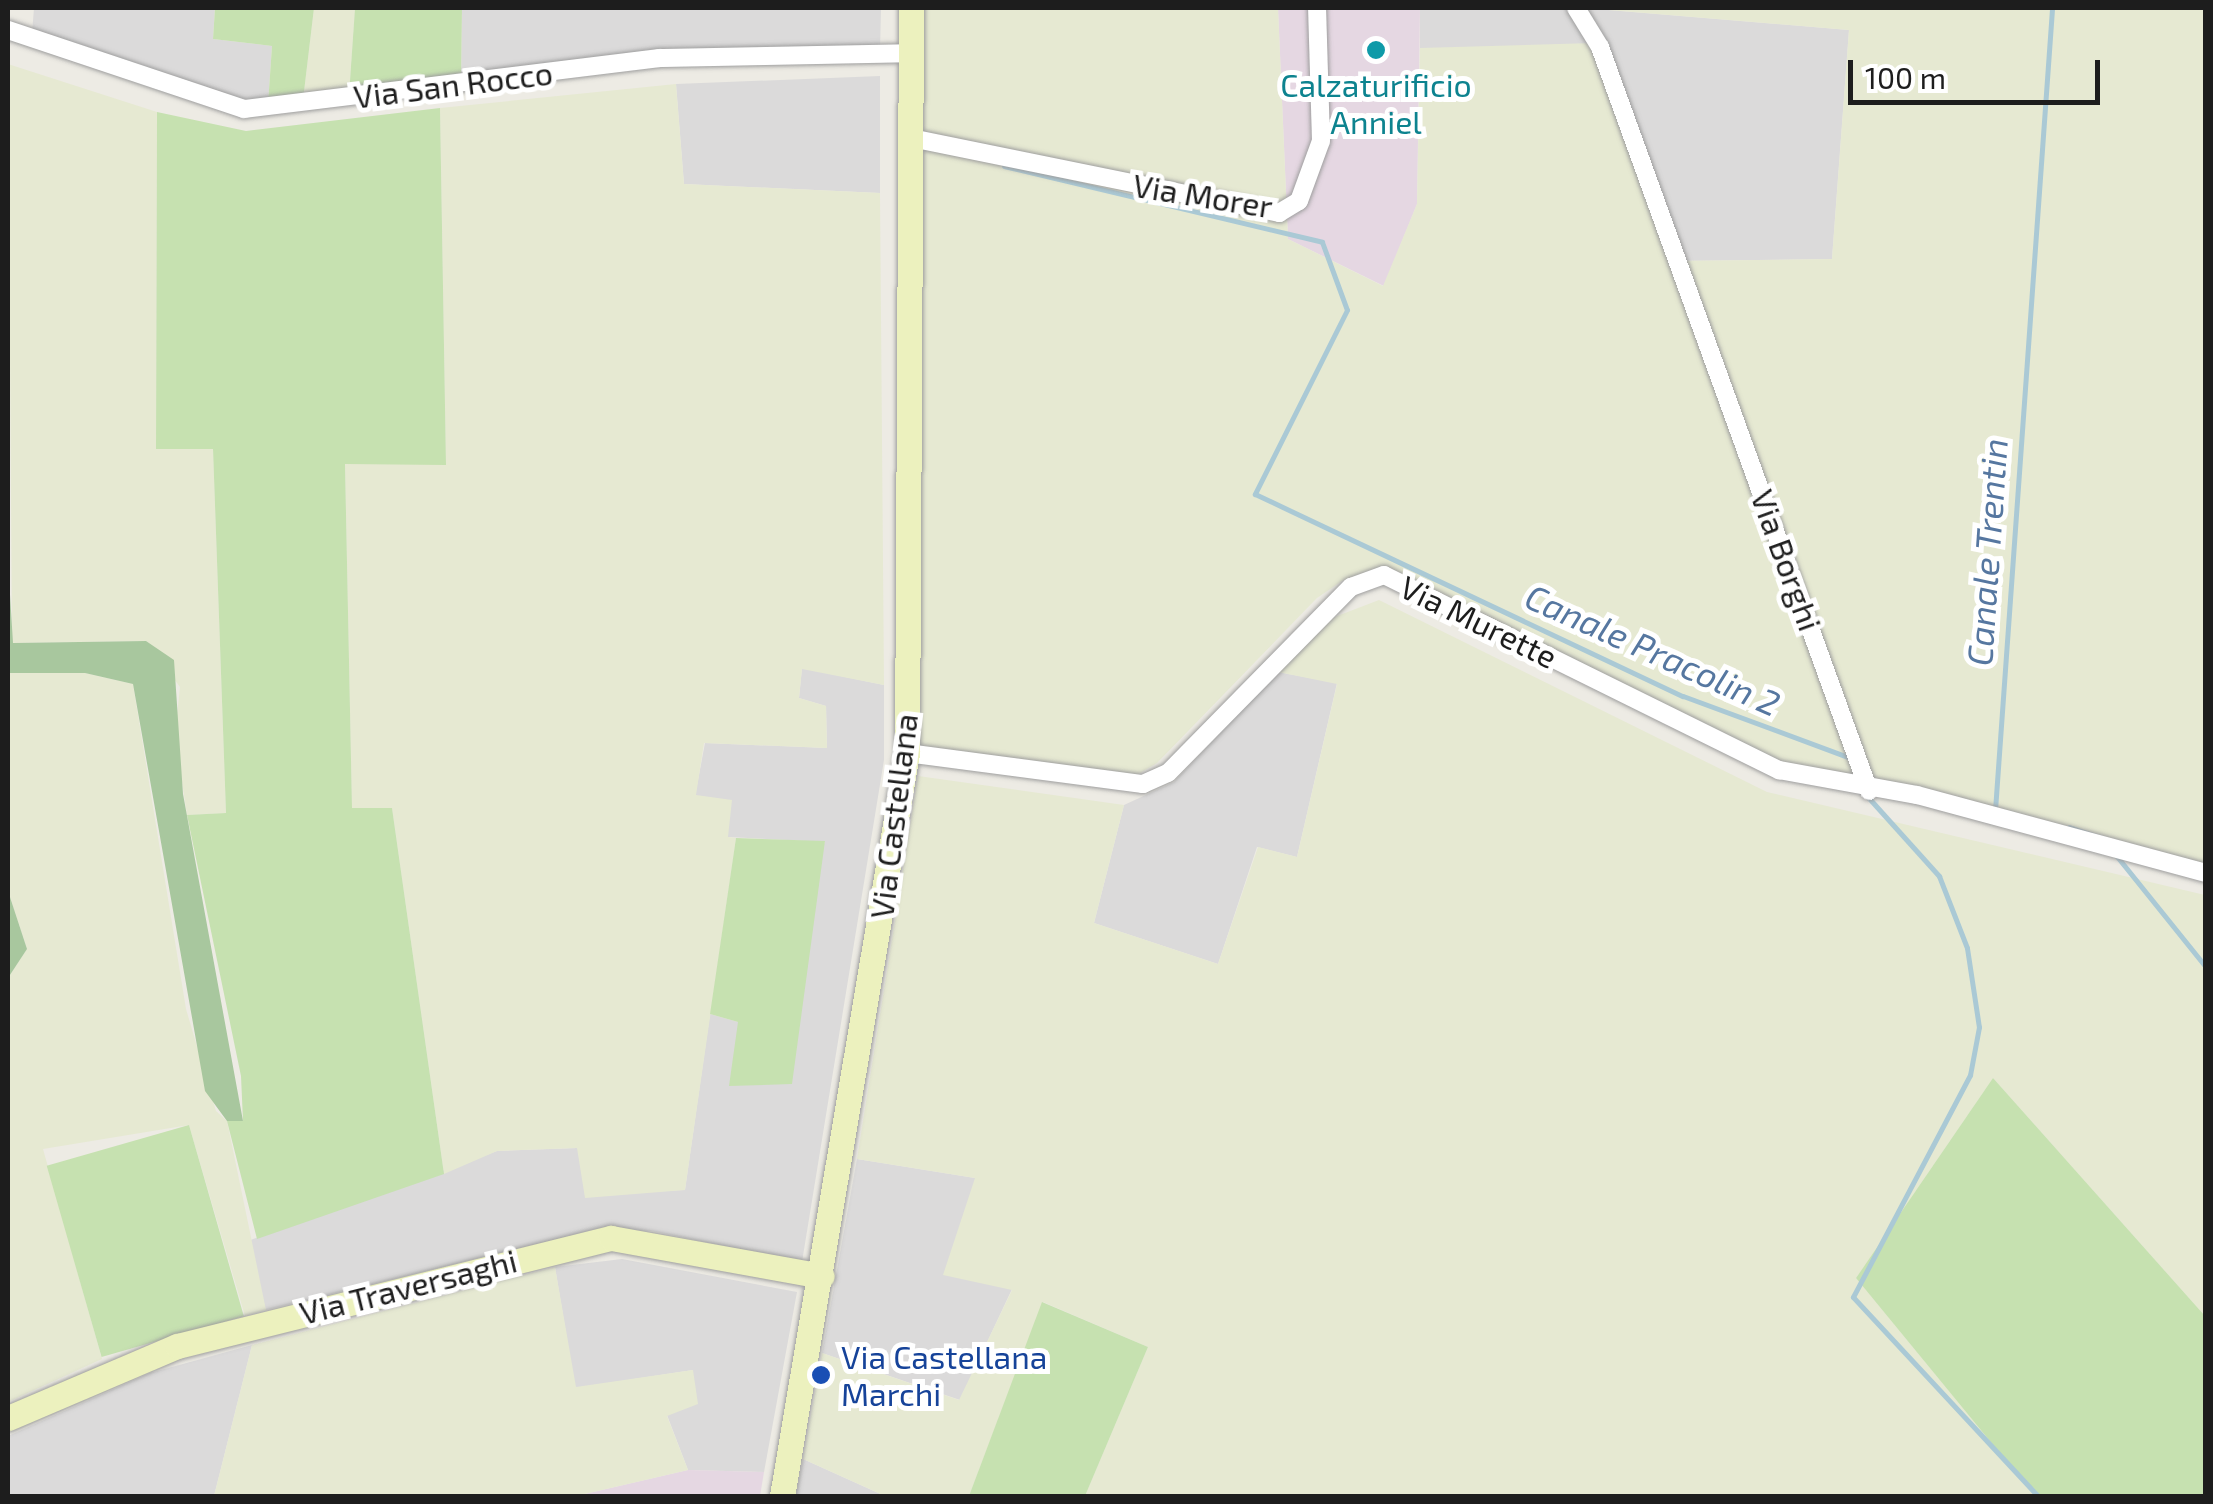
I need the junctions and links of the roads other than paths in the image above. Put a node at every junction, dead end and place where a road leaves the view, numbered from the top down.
1 (911, 8) edge
2 (1318, 8) edge
3 (1576, 8) edge
4 (8, 30) edge
5 (911, 53) junction
6 (912, 138) junction
7 (906, 754) junction
8 (1869, 791) junction
9 (2206, 873) edge
10 (822, 1276) junction
11 (8, 1418) edge
12 (782, 1496) edge

1 - 5 main road, Via Castellana
2 - 6 street, Via Morer
3 - 8 street, Via Borghi
4 - 5 street, Via San Rocco
5 - 6 main road, Via Castellana
6 - 7 main road, Via Castellana
7 - 8 street, Via Murette
7 - 10 main road, Via Castellana
8 - 9 street
10 - 11 main road, Via Traversaghi
10 - 12 main road, Via Castellana

